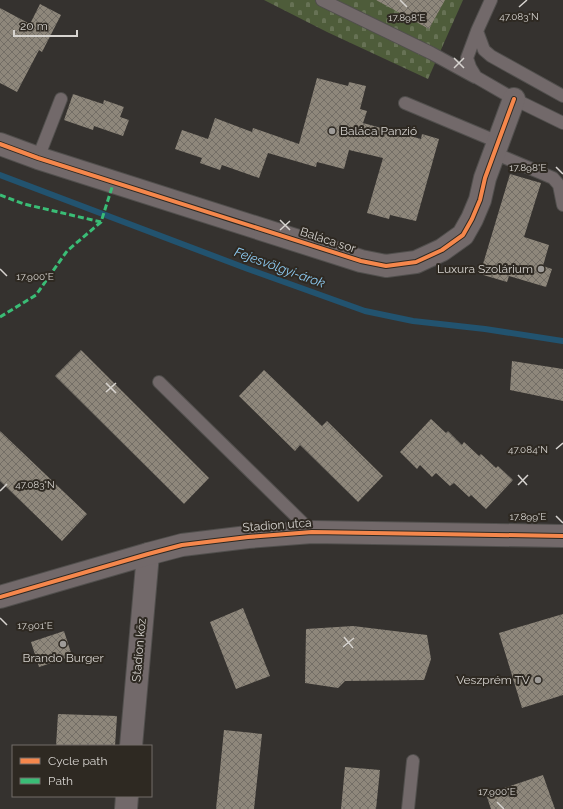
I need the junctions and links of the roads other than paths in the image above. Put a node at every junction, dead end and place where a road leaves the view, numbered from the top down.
1 (322, 0) edge
2 (491, 0) edge
3 (477, 31) junction
4 (476, 77) junction
5 (563, 96) edge
6 (61, 99) dead end
7 (514, 99) junction
8 (405, 102) dead end
9 (563, 123) edge
10 (0, 144) edge
11 (496, 148) junction
12 (38, 158) junction
13 (563, 205) edge
14 (159, 382) dead end
15 (312, 532) junction
16 (563, 536) edge
17 (148, 554) junction
18 (0, 597) edge
19 (131, 745) edge
20 (413, 761) dead end
21 (127, 797) edge
22 (126, 809) edge
23 (408, 809) edge

1 - 4 lane
2 - 3 lane
3 - 4 lane
3 - 5 lane
4 - 7 lane
6 - 12 lane
7 - 9 lane
7 - 11 street, Baláca sor
8 - 11 lane
10 - 12 street, Baláca sor
11 - 12 street, Baláca sor
11 - 13 lane
14 - 15 lane
15 - 16 street, Stadion utca
15 - 17 street, Stadion utca
17 - 18 street, Stadion utca
17 - 19 street, Stadion köz
20 - 23 lane
21 - 22 street

